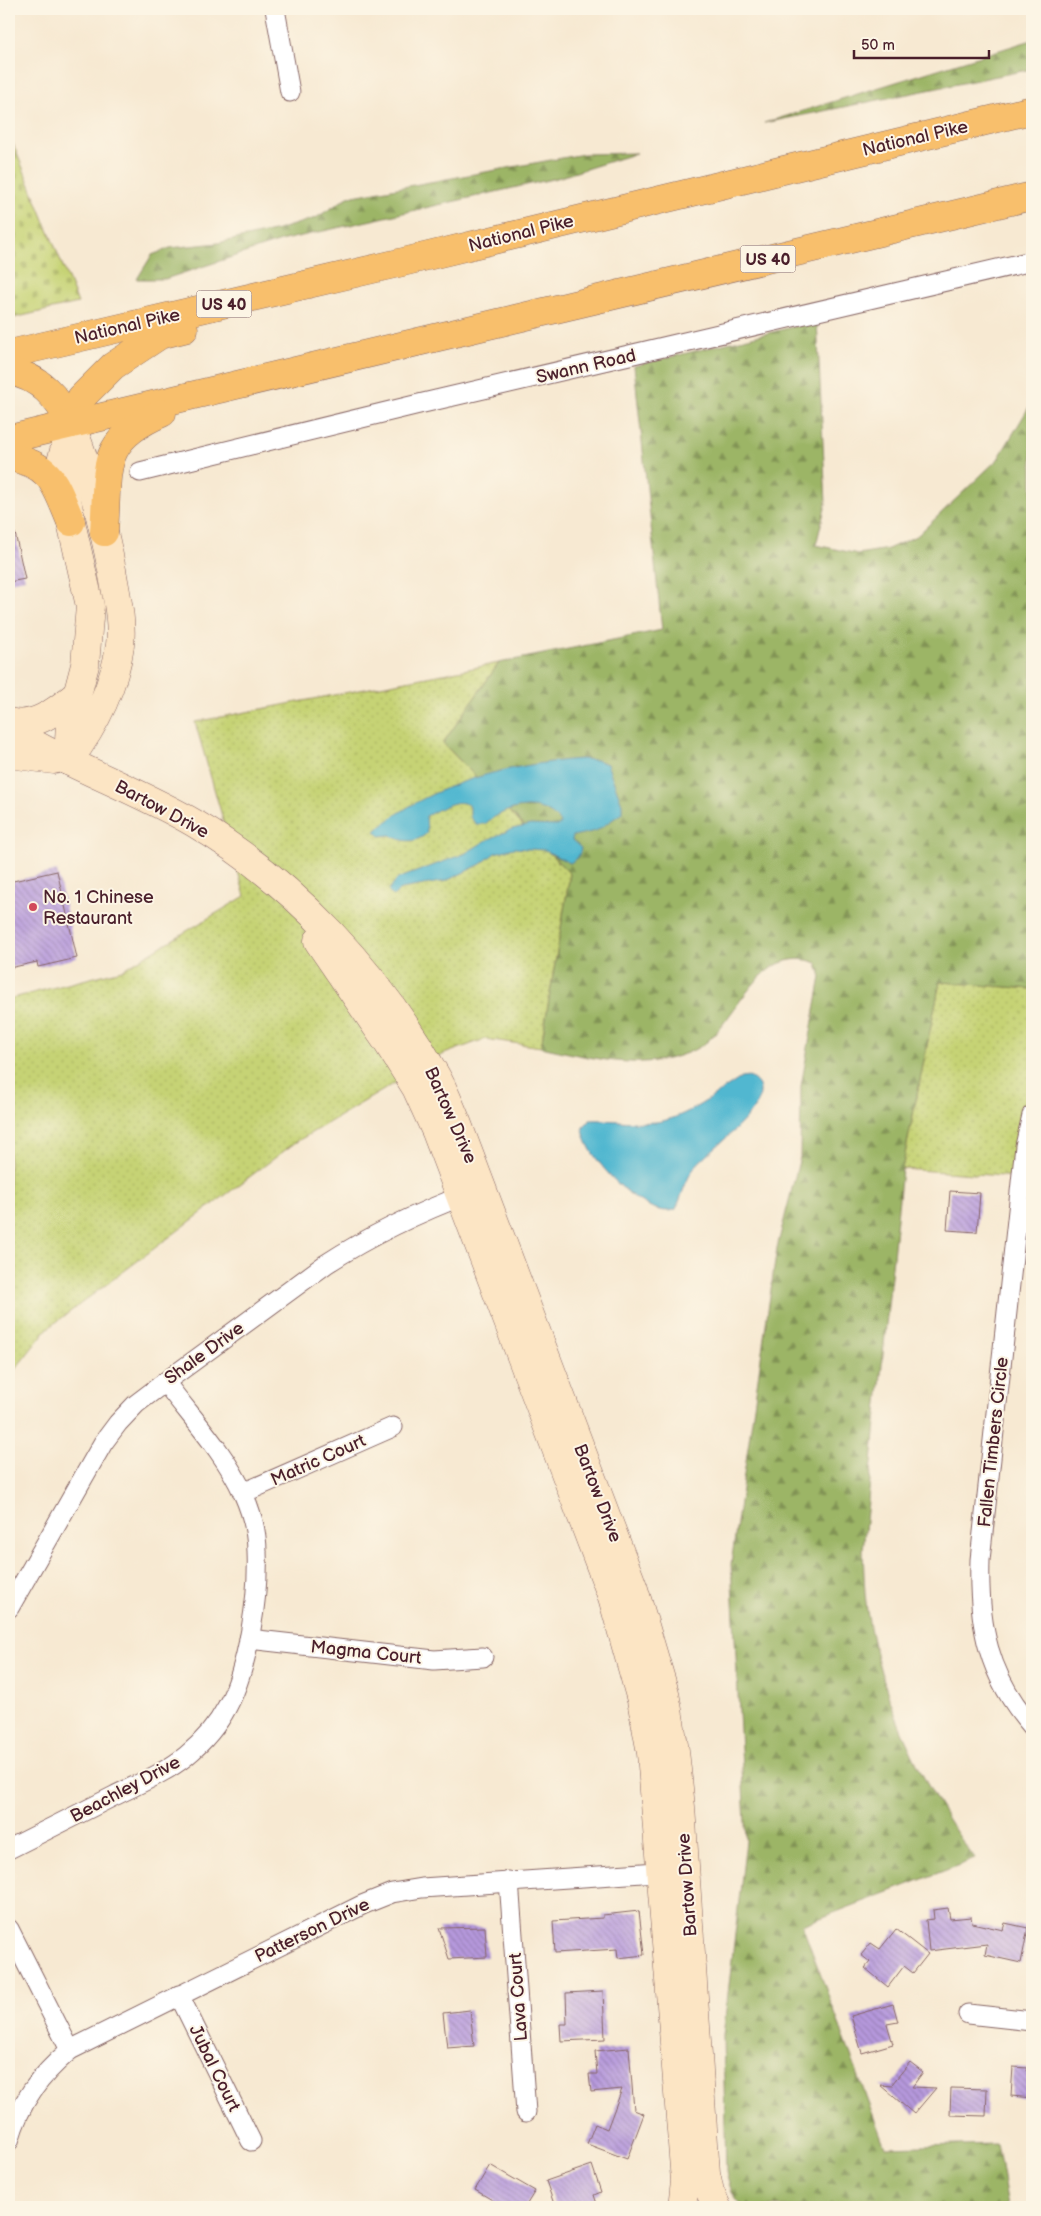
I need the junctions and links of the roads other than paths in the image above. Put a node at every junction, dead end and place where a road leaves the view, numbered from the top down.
1 (275, 9) edge
2 (290, 92) dead end
3 (1032, 110) edge
4 (1032, 196) edge
5 (1032, 261) edge
6 (403, 262) junction
7 (9, 354) edge
8 (9, 371) edge
9 (216, 390) junction
10 (71, 424) junction
11 (9, 439) edge
12 (9, 457) edge
13 (140, 472) dead end
14 (71, 522) junction
15 (104, 532) junction
16 (76, 695) junction
17 (9, 722) edge
18 (9, 729) edge
19 (9, 754) edge
20 (68, 762) junction
21 (1032, 1115) edge
22 (471, 1192) junction
23 (165, 1382) junction
24 (393, 1428) dead end
25 (243, 1493) junction
26 (9, 1608) edge
27 (249, 1639) junction
28 (483, 1658) dead end
29 (1032, 1726) edge
30 (9, 1849) edge
31 (673, 1871) junction
32 (509, 1881) junction
33 (9, 1929) edge
34 (179, 1995) junction
35 (968, 2014) dead end
36 (1032, 2021) edge
37 (70, 2050) junction
38 (526, 2112) dead end
39 (9, 2141) edge
40 (251, 2141) dead end
41 (682, 2207) edge
42 (717, 2207) edge

1 - 2 street
3 - 6 main road, National Pike / US 40
4 - 9 main road, US 40
5 - 13 street, Swann Road
6 - 7 main road, National Pike / US 40
6 - 10 main road
8 - 10 main road
9 - 10 main road, US 40
9 - 15 main road
10 - 11 main road, US 40
10 - 14 street
10 - 15 street
12 - 14 main road
14 - 16 street
15 - 20 street
16 - 17 street
16 - 20 street
18 - 20 street
19 - 20 street
20 - 22 street, Bartow Drive
21 - 29 street, Fallen Timbers Circle
22 - 23 street, Shale Drive
22 - 31 street, Bartow Drive
23 - 25 street, Beachley Drive
23 - 26 street, Shale Drive
24 - 25 street, Matric Court
25 - 27 street, Beachley Drive
27 - 28 street, Magma Court
27 - 30 street, Beachley Drive
31 - 32 street, Patterson Drive
31 - 41 street, Bartow Drive
31 - 42 street, Bartow Drive
32 - 34 street, Patterson Drive
32 - 38 street, Lava Court
33 - 37 street
34 - 37 street, Patterson Drive
34 - 40 street, Jubal Court
35 - 36 street
37 - 39 street, Patterson Drive

